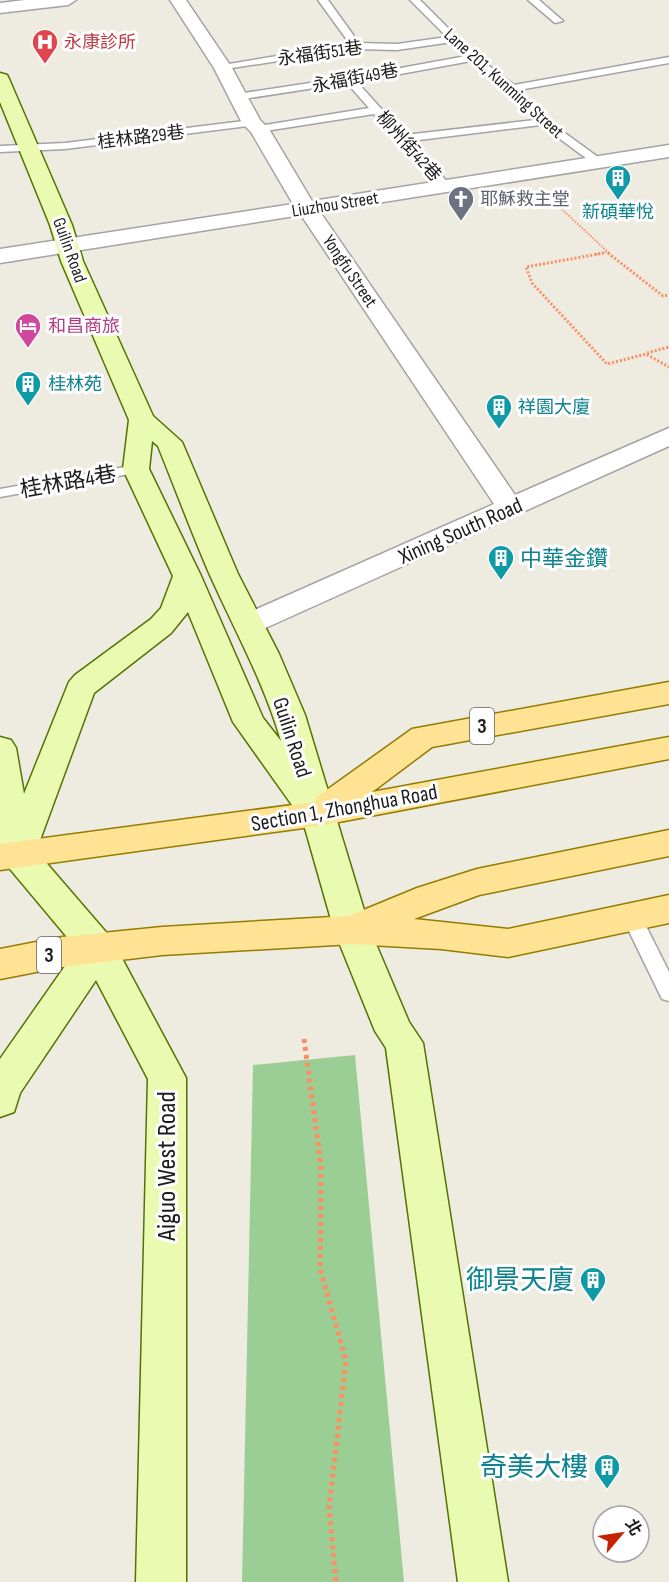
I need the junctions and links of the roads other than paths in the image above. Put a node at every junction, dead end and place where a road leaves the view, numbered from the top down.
1 (68, 0) edge
2 (178, 0) edge
3 (323, 0) edge
4 (415, 0) edge
5 (533, 0) edge
6 (0, 8) edge
7 (558, 21) dead end
8 (453, 39) junction
9 (357, 46) junction
10 (473, 58) junction
11 (669, 60) edge
12 (224, 68) junction
13 (348, 78) junction
14 (0, 79) edge
15 (512, 88) junction
16 (237, 97) junction
17 (377, 110) junction
18 (543, 122) junction
19 (256, 126) junction
20 (404, 139) junction
21 (29, 146) junction
22 (0, 149) edge
23 (669, 151) edge
24 (598, 162) junction
25 (445, 186) junction
26 (307, 209) junction
27 (66, 245) junction
28 (0, 256) edge
29 (142, 420) junction
30 (669, 436) edge
31 (135, 469) junction
32 (0, 493) edge
33 (510, 508) junction
34 (187, 576) junction
35 (251, 624) junction
36 (669, 693) edge
37 (0, 748) edge
38 (669, 748) edge
39 (318, 814) junction
40 (669, 843) edge
41 (6, 849) edge
42 (669, 909) edge
43 (632, 917) junction
44 (351, 930) junction
45 (98, 948) junction
46 (0, 964) edge
47 (669, 993) edge
48 (0, 1100) edge
49 (161, 1582) edge
50 (483, 1582) edge

1 - 6 street
2 - 12 street, Yongfu Street
3 - 9 lane
4 - 8 lane, Lane 201, Kunming Street
5 - 7 lane
8 - 9 lane, 永福街51巷
8 - 10 lane, Lane 201, Kunming Street
9 - 12 lane, 永福街51巷
10 - 13 lane, 永福街49巷
10 - 15 lane, Lane 201, Kunming Street
11 - 15 lane
12 - 16 street, Yongfu Street
13 - 16 lane, 永福街49巷
13 - 17 lane, 柳州街42巷
14 - 21 street, Guilin Road
15 - 18 lane, Lane 201, Kunming Street
16 - 19 street, Yongfu Street
17 - 19 lane, 桂林路29巷
17 - 20 lane, 柳州街42巷
18 - 20 lane
18 - 24 lane, Lane 201, Kunming Street
19 - 21 lane, 桂林路29巷
19 - 26 street, Yongfu Street
20 - 25 lane, 柳州街42巷
21 - 22 lane, 桂林路29巷
21 - 27 street, Guilin Road
23 - 24 street, Liuzhou Street
24 - 25 street, Liuzhou Street
25 - 26 street, Liuzhou Street
26 - 27 street, Liuzhou Street
26 - 33 street, Yongfu Street
27 - 28 street, Liuzhou Street
27 - 29 street, Guilin Road
29 - 31 street
29 - 35 street, Guilin Road
30 - 33 street, Xining South Road
31 - 32 lane, 桂林路4巷
31 - 34 street, Guilin Road
33 - 35 street, Xining South Road
34 - 39 street, Guilin Road
34 - 41 street
35 - 39 street, Guilin Road
36 - 39 main road, 3
37 - 41 street
38 - 39 main road, Section 1, Zhonghua Road / 3
39 - 41 main road, Section 1, Zhonghua Road / 3
39 - 44 street
40 - 44 main road, 3
41 - 45 street, Aiguo West Road
42 - 43 main road, 3
43 - 44 main road, 3
43 - 47 lane
44 - 45 main road, 3
44 - 50 street
45 - 46 main road, 3
45 - 48 street
45 - 49 street, Aiguo West Road

